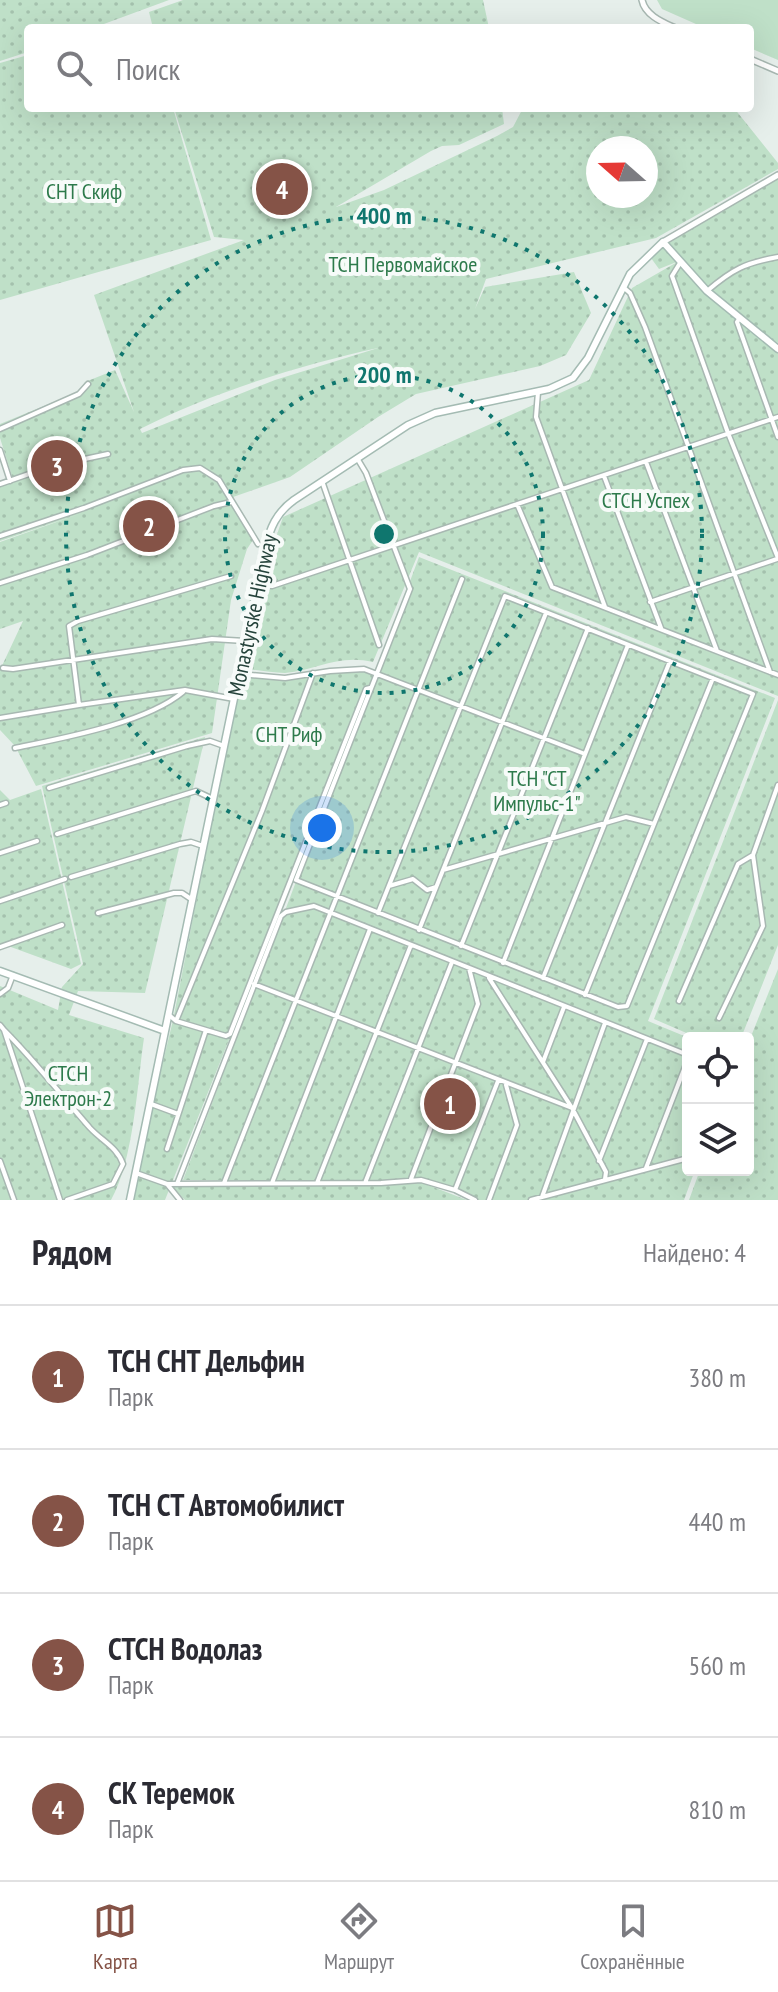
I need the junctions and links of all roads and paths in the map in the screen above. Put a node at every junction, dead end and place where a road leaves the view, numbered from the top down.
1 (642, 0) edge
2 (667, 24) edge
3 (754, 61) edge
4 (778, 71) edge
5 (778, 175) edge
6 (663, 242) junction
7 (778, 257) edge
8 (680, 262) junction
9 (622, 286) junction
10 (707, 291) junction
11 (739, 318) junction
12 (778, 349) edge
13 (88, 384) dead end
14 (538, 392) junction
15 (778, 417) edge
16 (771, 420) junction
17 (0, 429) edge
18 (728, 433) junction
19 (778, 437) edge
20 (689, 447) junction
21 (0, 450) edge
22 (108, 454) dead end
23 (357, 458) junction
24 (645, 462) junction
25 (604, 476) junction
26 (10, 481) junction
27 (322, 481) junction
28 (0, 484) edge
29 (562, 488) junction
30 (231, 502) junction
31 (517, 504) junction
32 (0, 536) edge
33 (258, 544) dead end
34 (393, 545) junction
35 (778, 559) edge
36 (350, 561) junction
37 (735, 574) junction
38 (231, 576) dead end
39 (462, 579) dead end
40 (0, 583) edge
41 (257, 584) junction
42 (693, 587) junction
43 (650, 602) junction
44 (605, 607) junction
45 (547, 612) junction
46 (588, 628) junction
47 (661, 628) junction
48 (245, 641) junction
49 (629, 644) junction
50 (379, 645) dead end
51 (717, 651) junction
52 (74, 660) junction
53 (670, 661) junction
54 (3, 668) dead end
55 (770, 672) junction
56 (313, 673) junction
57 (377, 673) junction
58 (239, 674) junction
59 (778, 675) edge
60 (713, 678) junction
61 (372, 688) junction
62 (185, 690) junction
63 (418, 690) junction
64 (234, 699) junction
65 (79, 705) junction
66 (461, 707) junction
67 (0, 718) edge
68 (502, 723) junction
69 (544, 739) junction
70 (224, 746) junction
71 (15, 748) dead end
72 (585, 754) junction
73 (778, 785) edge
74 (49, 788) dead end
75 (213, 799) junction
76 (606, 823) junction
77 (654, 824) junction
78 (57, 834) dead end
79 (552, 839) junction
80 (37, 841) dead end
81 (203, 846) junction
82 (0, 853) edge
83 (498, 855) junction
84 (753, 855) junction
85 (443, 870) junction
86 (71, 877) dead end
87 (65, 879) dead end
88 (389, 886) junction
89 (437, 887) junction
90 (338, 897) junction
91 (191, 899) junction
92 (0, 901) edge
93 (330, 912) junction
94 (98, 913) dead end
95 (378, 913) junction
96 (62, 925) dead end
97 (370, 929) junction
98 (419, 930) junction
99 (411, 945) junction
100 (461, 946) junction
101 (0, 947) edge
102 (452, 962) junction
103 (503, 963) junction
104 (469, 968) junction
105 (0, 971) edge
106 (13, 975) junction
107 (488, 976) junction
108 (543, 978) junction
109 (254, 984) junction
110 (0, 994) edge
111 (585, 995) junction
112 (295, 1000) junction
113 (679, 1001) dead end
114 (564, 1007) junction
115 (169, 1015) junction
116 (336, 1017) junction
117 (719, 1018) dead end
118 (176, 1021) junction
119 (605, 1023) junction
120 (2, 1027) edge
121 (206, 1030) junction
122 (165, 1031) junction
123 (376, 1033) junction
124 (647, 1039) junction
125 (416, 1049) junction
126 (682, 1054) edge
127 (543, 1062) junction
128 (455, 1064) junction
129 (682, 1073) edge
130 (498, 1081) junction
131 (505, 1084) junction
132 (151, 1104) junction
133 (572, 1108) junction
134 (179, 1114) junction
135 (167, 1149) dead end
136 (682, 1159) edge
137 (0, 1161) edge
138 (599, 1161) junction
139 (646, 1168) junction
140 (136, 1173) junction
141 (411, 1179) junction
142 (605, 1179) junction
143 (224, 1183) junction
144 (272, 1183) junction
145 (317, 1183) junction
146 (365, 1183) junction
147 (167, 1184) junction
148 (177, 1184) junction
149 (455, 1190) junction
150 (542, 1197) junction
151 (14, 1200) edge
152 (60, 1200) edge
153 (67, 1200) edge
154 (130, 1200) edge
155 (180, 1200) edge
156 (475, 1200) edge
157 (489, 1200) edge
158 (531, 1200) edge

1 - 2 street
3 - 4 street
5 - 6 street
6 - 8 main road
6 - 9 main road, Monastyrske Highway
7 - 10 street
8 - 10 main road
8 - 18 street
9 - 14 main road, Monastyrske Highway
9 - 20 street
10 - 11 main road
11 - 12 main road
11 - 16 street
13 - 17 street
14 - 23 main road, Monastyrske Highway
14 - 29 street
15 - 16 street
16 - 18 street
16 - 19 street
18 - 20 street
18 - 35 street
20 - 24 street
20 - 37 street
21 - 26 street
22 - 26 street
23 - 27 main road, Monastyrske Highway
23 - 34 street
24 - 25 street
24 - 42 street
25 - 29 street
25 - 43 street
26 - 28 street
27 - 36 street
27 - 41 main road, Monastyrske Highway
29 - 31 street
29 - 44 street
30 - 32 street
30 - 33 street
30 - 40 street
31 - 34 street
31 - 44 street
34 - 36 street
34 - 57 street
35 - 37 street
36 - 41 street
36 - 50 street
37 - 42 street
37 - 55 street
38 - 52 street
39 - 63 street
41 - 48 main road, Monastyrske Highway
42 - 43 street
42 - 51 street
43 - 47 street
44 - 47 street
45 - 46 street
45 - 66 street
45 - 68 street
46 - 49 street
46 - 69 street
47 - 51 street
48 - 52 street
48 - 58 main road, Monastyrske Highway
49 - 53 street
49 - 72 street
51 - 55 street
52 - 54 street
52 - 65 street
53 - 60 street
53 - 76 street
55 - 59 street
56 - 57 street
56 - 58 street
56 - 118 street
57 - 61 street
57 - 63 street
58 - 64 main road, Monastyrske Highway
60 - 77 street
60 - 111 street
61 - 90 street
61 - 121 street
62 - 64 street
62 - 65 street
62 - 71 street
63 - 66 street
63 - 90 street
64 - 70 main road, Monastyrske Highway
65 - 67 street
66 - 68 street
66 - 88 street
68 - 69 street
68 - 85 street
69 - 72 street
69 - 83 street
70 - 74 street
70 - 75 main road, Monastyrske Highway
72 - 79 street
73 - 84 street
75 - 78 street
75 - 81 main road, Monastyrske Highway
76 - 77 street
76 - 79 street
76 - 108 street
77 - 111 street
79 - 83 street
79 - 103 street
80 - 82 street
81 - 86 street
81 - 91 main road, Monastyrske Highway
83 - 85 street
83 - 100 street
84 - 113 street
84 - 117 street
85 - 89 street
87 - 92 street
88 - 89 street
88 - 95 street
89 - 98 street
90 - 93 street
90 - 95 street
91 - 94 street
91 - 115 main road, Monastyrske Highway
93 - 97 street
93 - 109 street
93 - 112 street
95 - 98 street
96 - 101 street
97 - 99 street
97 - 116 street
98 - 100 street
99 - 102 street
99 - 123 street
100 - 103 street
102 - 104 street
102 - 125 street
103 - 108 street
104 - 107 street
104 - 128 street
105 - 106 main road
106 - 110 street
106 - 122 main road
107 - 114 street
107 - 127 street
108 - 111 street
109 - 112 street
109 - 148 street
112 - 116 street
112 - 143 street
114 - 119 street
114 - 127 street
115 - 118 street
115 - 122 main road, Monastyrske Highway
116 - 123 street
116 - 144 street
118 - 121 street
119 - 124 street
119 - 133 street
120 - 152 street
120 - 153 street
121 - 134 street
122 - 132 main road, Monastyrske Highway
123 - 125 street
123 - 145 street
124 - 126 street
124 - 138 street
125 - 128 street
125 - 146 street
127 - 133 street
128 - 130 street
128 - 141 street
129 - 139 street
130 - 131 street
130 - 149 street
131 - 133 street
131 - 157 street
132 - 134 street
132 - 140 main road, Monastyrske Highway
133 - 138 street
133 - 150 street
134 - 135 street
136 - 139 street
137 - 151 street
138 - 142 street
139 - 142 street
140 - 147 street
140 - 154 main road, Monastyrske Highway
141 - 146 street
141 - 149 street
142 - 150 street
143 - 144 street
143 - 148 street
144 - 145 street
145 - 146 street
147 - 148 street
147 - 155 street
149 - 156 street
150 - 158 street

